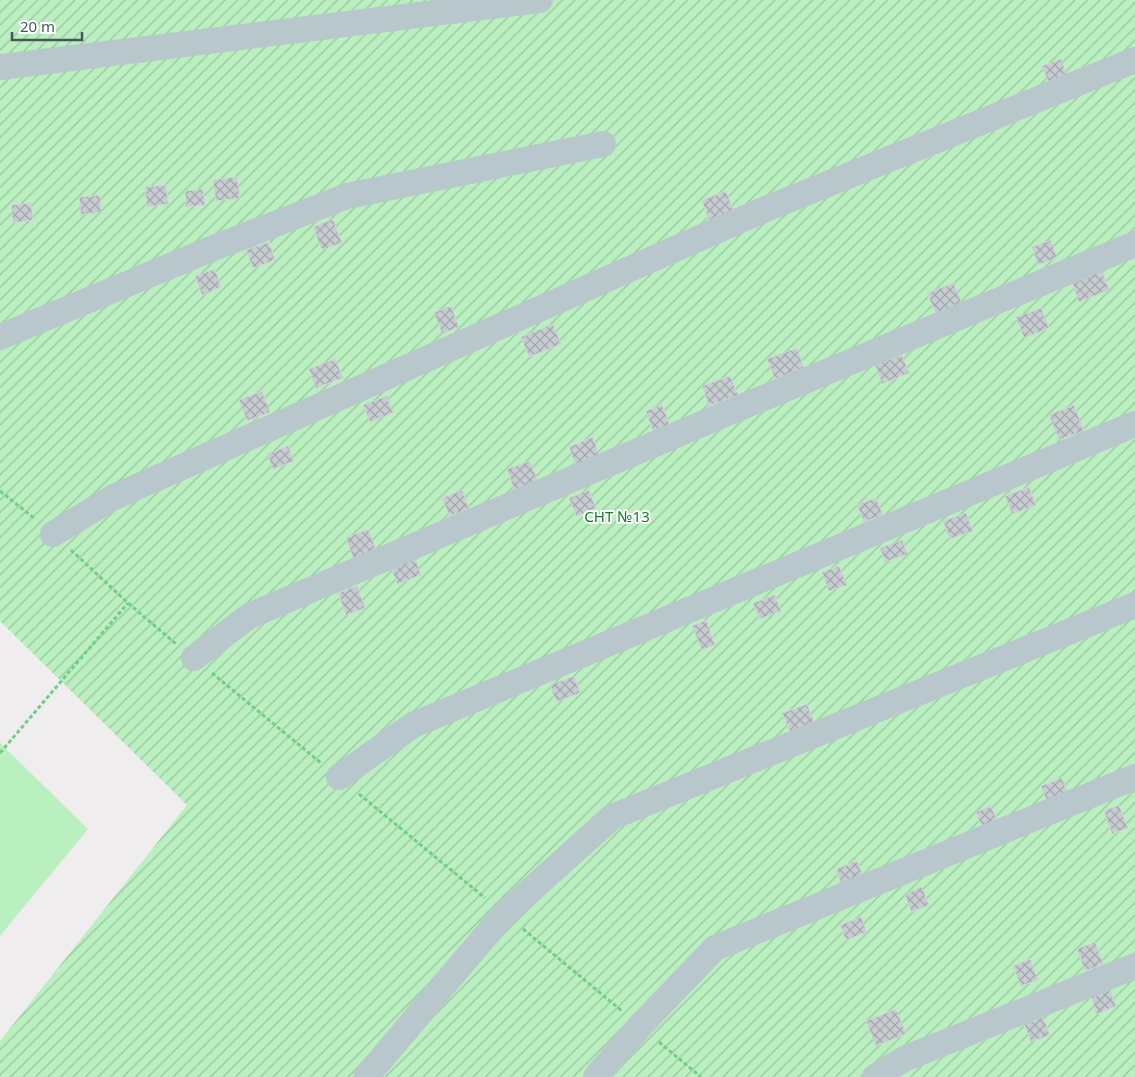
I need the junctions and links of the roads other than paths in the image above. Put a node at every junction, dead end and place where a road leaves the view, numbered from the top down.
1 (540, 0) edge
2 (1135, 60) edge
3 (0, 67) edge
4 (604, 144) dead end
5 (1135, 244) edge
6 (0, 337) edge
7 (1135, 424) edge
8 (53, 534) dead end
9 (1135, 605) edge
10 (194, 658) dead end
11 (338, 777) dead end
12 (1135, 778) edge
13 (1135, 966) edge
14 (366, 1077) edge
15 (596, 1077) edge
16 (875, 1077) edge

1 - 3 lane
2 - 8 lane
4 - 6 lane
5 - 10 lane
7 - 11 lane
9 - 14 lane
12 - 15 lane
13 - 16 lane

